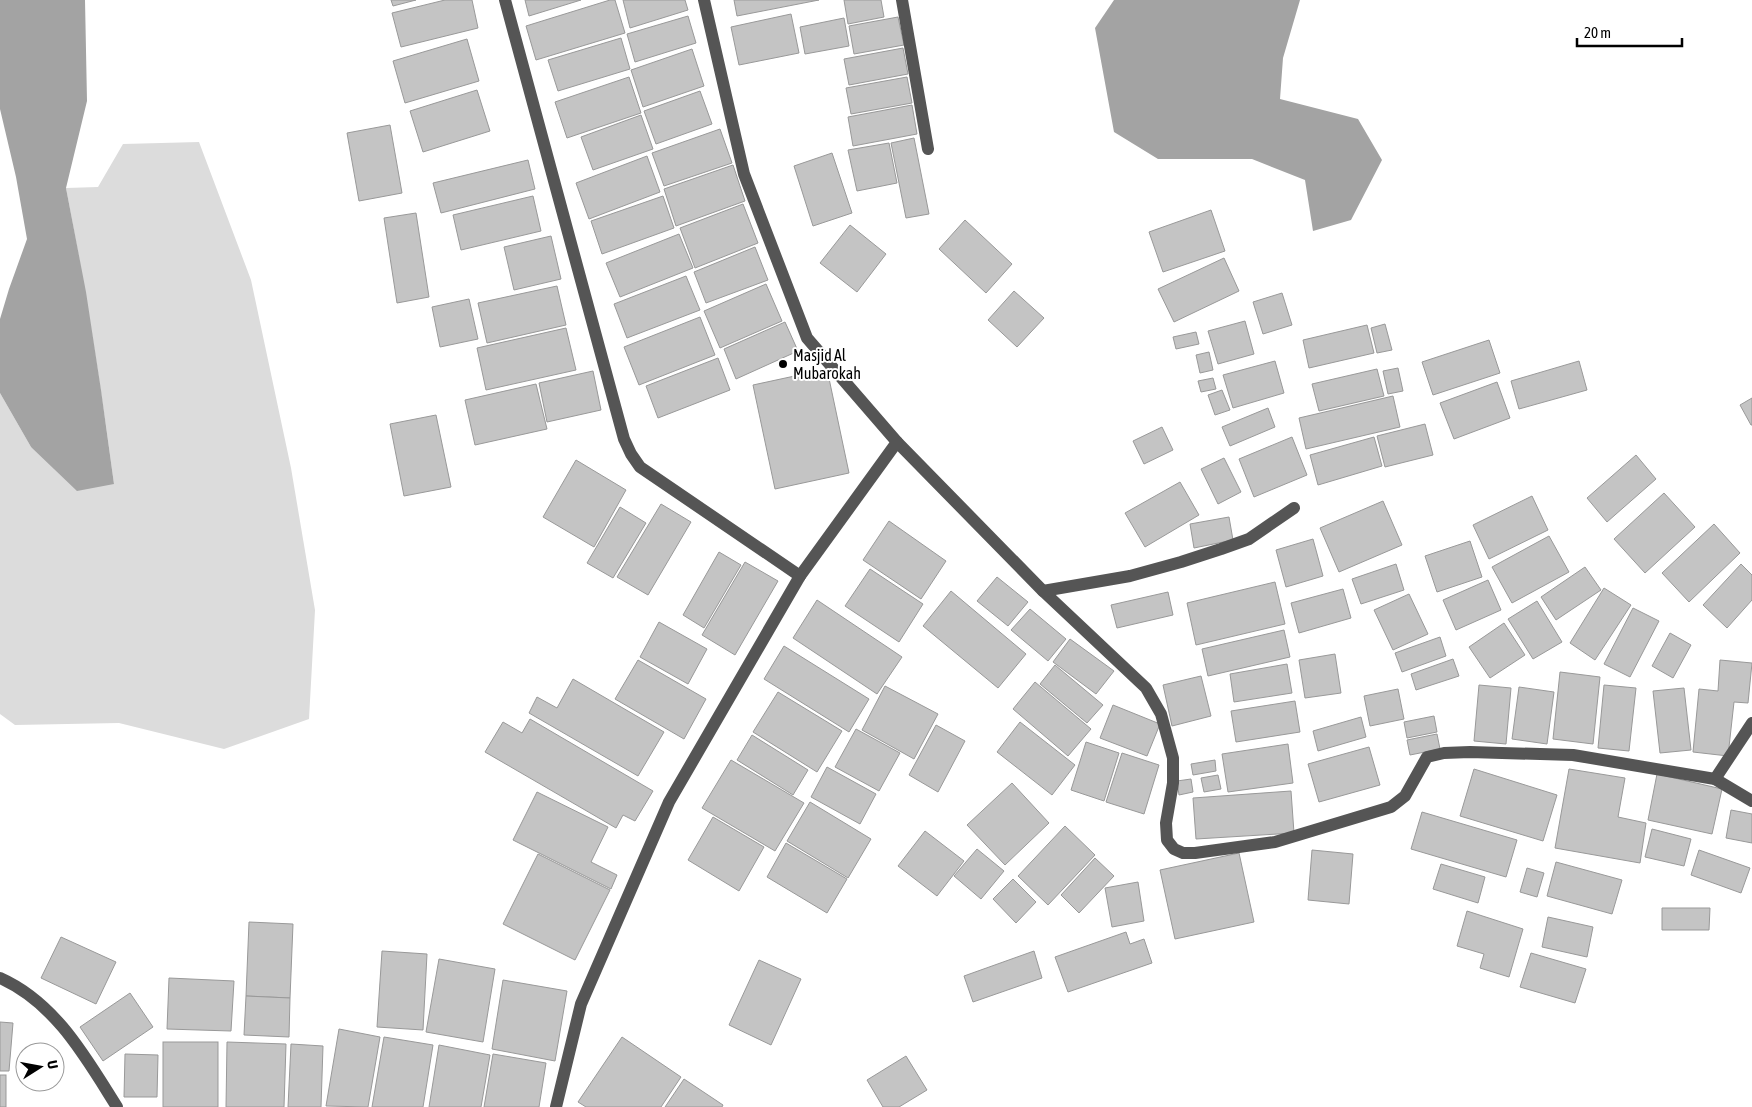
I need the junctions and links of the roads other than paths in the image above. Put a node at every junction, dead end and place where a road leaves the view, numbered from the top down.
1 (505, 0) edge
2 (704, 0) edge
3 (902, 0) edge
4 (928, 149) dead end
5 (897, 442) junction
6 (1294, 508) dead end
7 (800, 576) junction
8 (1043, 591) junction
9 (1752, 722) edge
10 (1714, 778) junction
11 (1752, 801) edge
12 (0, 978) edge
13 (117, 1107) edge
14 (556, 1107) edge

1 - 7 street
2 - 5 street
3 - 4 street
5 - 7 street
5 - 8 street
6 - 8 street
7 - 14 street
8 - 10 street
9 - 10 street
10 - 11 street
12 - 13 street

